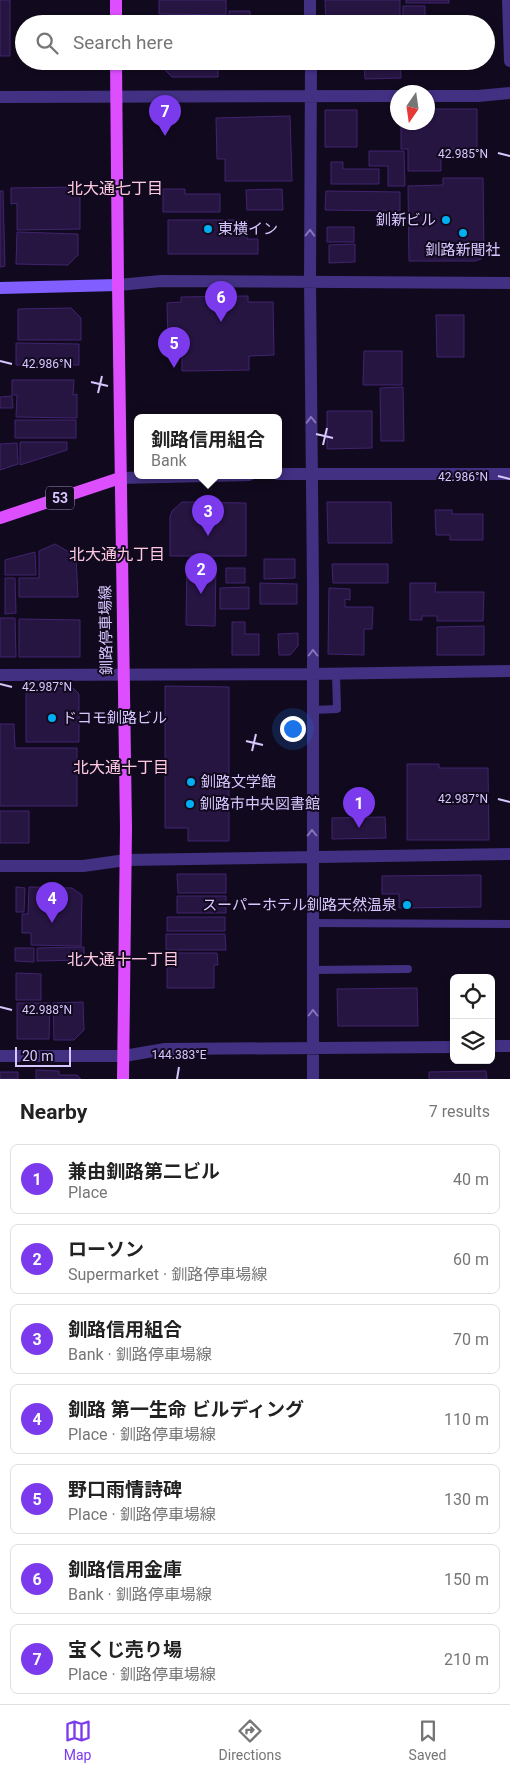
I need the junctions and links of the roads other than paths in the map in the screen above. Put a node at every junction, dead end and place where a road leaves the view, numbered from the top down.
1 (116, 0) edge
2 (310, 0) edge
3 (508, 0) edge
4 (116, 15) edge
5 (310, 15) edge
6 (510, 61) edge
7 (116, 70) edge
8 (311, 70) edge
9 (510, 92) edge
10 (312, 96) junction
11 (390, 96) edge
12 (435, 96) edge
13 (0, 97) edge
14 (117, 97) junction
15 (310, 281) junction
16 (510, 283) edge
17 (118, 285) junction
18 (0, 288) edge
19 (312, 473) junction
20 (282, 474) edge
21 (510, 474) edge
22 (120, 478) junction
23 (134, 478) edge
24 (0, 518) edge
25 (510, 671) edge
26 (123, 674) junction
27 (313, 674) junction
28 (336, 674) junction
29 (0, 676) edge
30 (312, 710) junction
31 (510, 854) edge
32 (312, 858) junction
33 (126, 860) junction
34 (0, 866) edge
35 (312, 923) junction
36 (510, 924) edge
37 (408, 968) dead end
38 (312, 970) junction
39 (495, 1046) edge
40 (510, 1046) edge
41 (450, 1047) edge
42 (313, 1049) junction
43 (0, 1056) edge
44 (124, 1056) junction
45 (124, 1079) edge
46 (313, 1079) edge

1 - 4 main road
2 - 5 street
3 - 6 street
7 - 14 main road, 釧路停車場線
8 - 10 street
9 - 12 street
10 - 11 street
10 - 14 street
15 -> 10 street
13 - 14 street
14 - 17 main road, 釧路停車場線
15 - 16 street
15 - 17 street
19 -> 15 street
17 - 18 street
17 - 22 main road, 釧路停車場線
19 - 20 street
19 - 21 street
27 -> 19 street
22 - 23 street
22 - 24 main road, 53
22 - 26 main road, 釧路停車場線
25 - 28 street
26 - 27 street
26 - 29 street
26 - 33 main road, 釧路停車場線
27 - 28 street
27 - 30 street
28 - 30 lane
32 -> 30 street
31 - 32 street
32 - 33 street
32 - 35 street
33 - 34 street
33 - 44 main road, 釧路停車場線
35 - 36 lane
35 - 38 street
37 - 38 lane
42 -> 38 street
39 - 40 street
41 - 42 street
42 - 44 street
42 - 46 street
43 - 44 street
44 - 45 main road, 釧路停車場線

